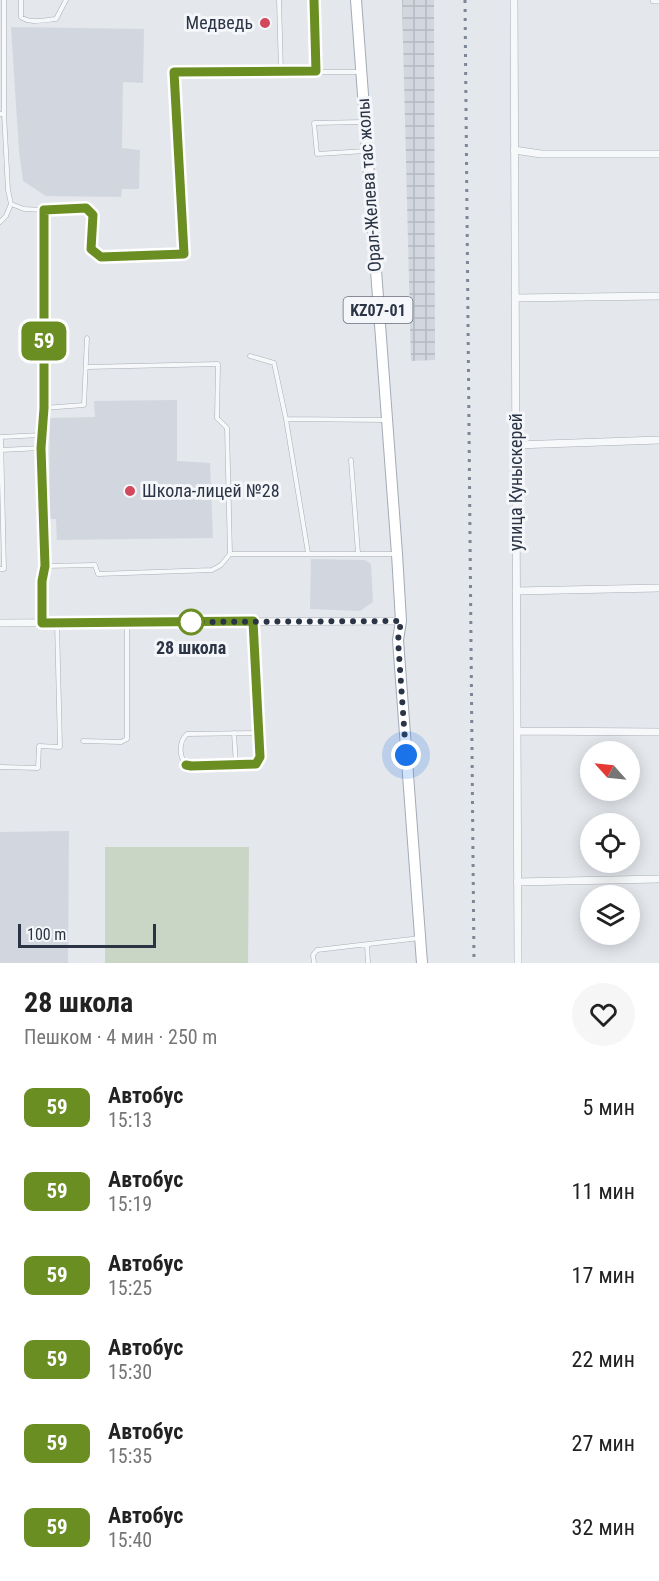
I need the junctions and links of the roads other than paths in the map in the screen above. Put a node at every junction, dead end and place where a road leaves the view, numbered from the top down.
1 (4, 0) edge
2 (21, 0) edge
3 (66, 0) edge
4 (279, 0) edge
5 (314, 0) edge
6 (356, 0) edge
7 (514, 0) edge
8 (654, 0) edge
9 (659, 0) edge
10 (316, 71) junction
11 (281, 72) junction
12 (361, 72) junction
13 (2, 114) edge
14 (364, 122) junction
15 (514, 150) junction
16 (366, 151) junction
17 (659, 154) edge
18 (11, 204) junction
19 (44, 210) junction
20 (0, 222) edge
21 (659, 296) edge
22 (515, 298) junction
23 (87, 338) dead end
24 (250, 356) dead end
25 (87, 367) junction
26 (44, 408) junction
27 (286, 419) junction
28 (386, 420) junction
29 (41, 435) junction
30 (0, 437) edge
31 (659, 440) edge
32 (516, 445) junction
33 (41, 448) junction
34 (1, 450) edge
35 (351, 460) dead end
36 (1, 492) edge
37 (308, 553) junction
38 (358, 553) junction
39 (230, 554) junction
40 (397, 554) junction
41 (45, 566) junction
42 (0, 569) edge
43 (659, 588) edge
44 (516, 591) junction
45 (253, 621) junction
46 (401, 621) junction
47 (57, 622) junction
48 (127, 622) junction
49 (0, 623) edge
50 (42, 623) junction
51 (517, 731) junction
52 (659, 732) edge
53 (234, 733) junction
54 (259, 733) junction
55 (83, 741) dead end
56 (236, 765) junction
57 (0, 767) edge
58 (659, 879) edge
59 (517, 882) junction
60 (420, 938) junction
61 (367, 945) junction
62 (314, 963) edge
63 (368, 963) edge
64 (422, 963) edge
65 (518, 963) edge

1 - 13 lane
2 - 3 lane
4 - 11 lane
5 - 10 lane
6 - 12 main road, Орал-Желева тас жолы / KZ07-01
7 - 15 street, улица Куныскерей
8 - 9 street
10 - 11 lane
10 - 12 lane
11 - 19 lane
12 - 14 main road, Орал-Желева тас жолы / KZ07-01
13 - 18 lane
14 - 16 main road, Орал-Желева тас жолы / KZ07-01
14 - 16 lane
15 - 17 street
15 - 22 street, улица Куныскерей
16 - 28 main road, Орал-Желева тас жолы / KZ07-01
18 - 19 lane
18 - 20 lane
19 - 26 lane
21 - 22 street
22 - 32 street, улица Куныскерей
23 - 25 lane
24 - 27 lane
25 - 26 lane
25 - 39 lane
26 - 29 lane
27 - 28 lane
27 - 37 lane
28 - 40 main road, Орал-Желева тас жолы / KZ07-01
29 - 30 lane
29 - 33 lane
30 - 34 lane
31 - 32 street
32 - 44 street, улица Куныскерей
33 - 34 lane
33 - 41 lane
34 - 36 lane
35 - 38 lane
36 - 42 lane
37 - 38 lane
37 - 39 lane
38 - 40 lane
39 - 41 lane
40 - 46 main road, Орал-Желева тас жолы / KZ07-01
41 - 50 lane
43 - 44 street
44 - 51 street, улица Куныскерей
45 - 46 street
45 - 48 street
45 - 54 lane
46 - 60 main road, KZ07-01
47 - 48 street
47 - 50 street
47 - 57 lane
48 - 55 lane
49 - 50 street
51 - 52 street
51 - 59 street, улица Куныскерей
53 - 54 lane
53 - 56 lane
53 - 56 lane
54 - 56 lane
58 - 59 street
59 - 65 street, улица Куныскерей
60 - 61 lane
60 - 64 main road, KZ07-01
61 - 62 lane
61 - 63 lane

